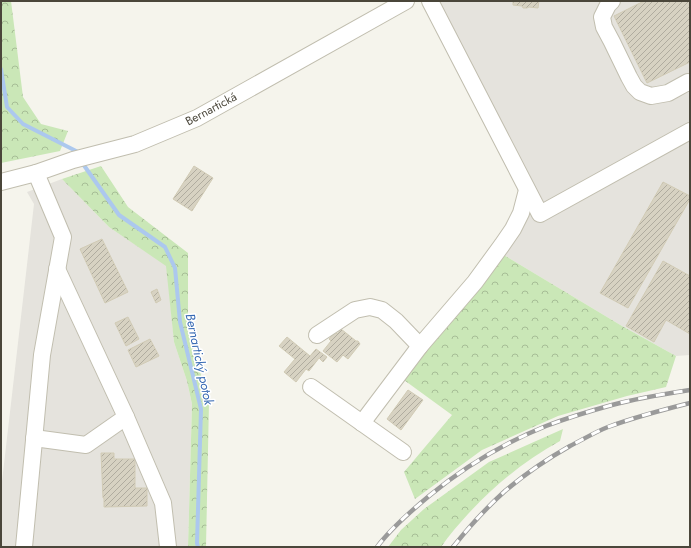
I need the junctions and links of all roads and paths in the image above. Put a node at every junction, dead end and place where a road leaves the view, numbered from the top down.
1 (406, 1) edge
2 (430, 1) edge
3 (612, 1) edge
4 (690, 83) edge
5 (690, 131) edge
6 (36, 173) junction
7 (1, 182) edge
8 (527, 190) junction
9 (57, 269) junction
10 (317, 335) dead end
11 (420, 346) junction
12 (311, 386) dead end
13 (126, 418) junction
14 (362, 423) junction
15 (34, 438) junction
16 (403, 452) dead end
17 (24, 547) edge
18 (168, 547) edge

1 - 6 street, Bernartická
2 - 8 street
3 - 4 street
5 - 8 street
6 - 7 street, Bernartická
6 - 9 street
8 - 11 street
9 - 13 street
9 - 15 street
10 - 11 street
11 - 14 street
12 - 14 street
13 - 15 street
13 - 18 street
14 - 16 street
15 - 17 street

